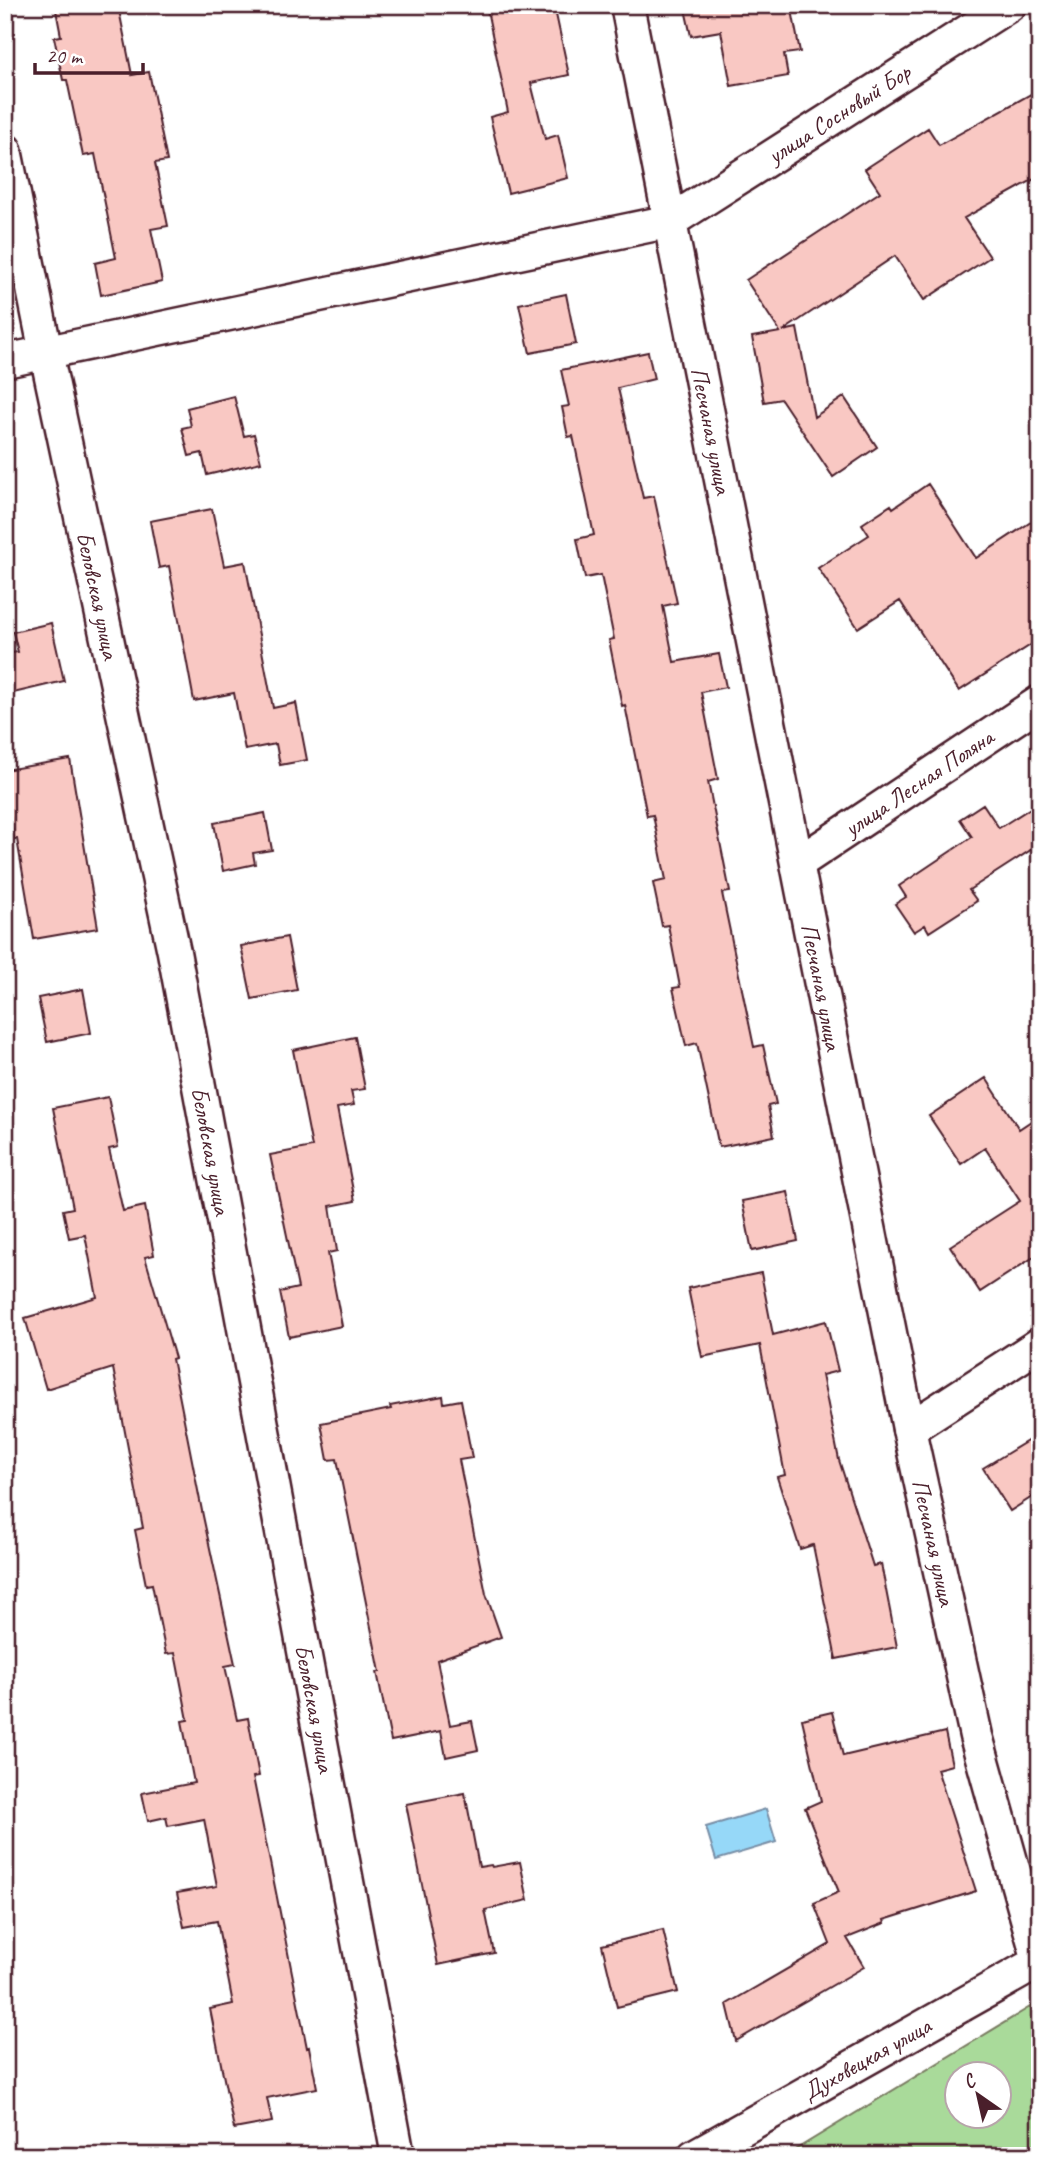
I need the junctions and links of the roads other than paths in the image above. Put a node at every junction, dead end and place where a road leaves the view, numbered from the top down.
1 (627, 5) edge
2 (1009, 5) edge
3 (5, 150) edge
4 (671, 221) junction
5 (46, 353) junction
6 (5, 360) edge
7 (1040, 702) edge
8 (798, 863) junction
9 (1040, 1344) edge
10 (909, 1429) junction
11 (1039, 1961) edge
12 (398, 2156) edge
13 (694, 2156) edge

1 - 4 street, Песчаная улица
2 - 4 street, улица Сосновый Бор
3 - 5 street, Беловская улица
4 - 5 street
4 - 8 street, Песчаная улица
5 - 6 street
5 - 12 street, Беловская улица
7 - 8 street, улица Лесная Поляна
8 - 10 street, Песчаная улица
9 - 10 street
10 - 11 street, Песчаная улица
11 - 13 street, Духовецкая улица

